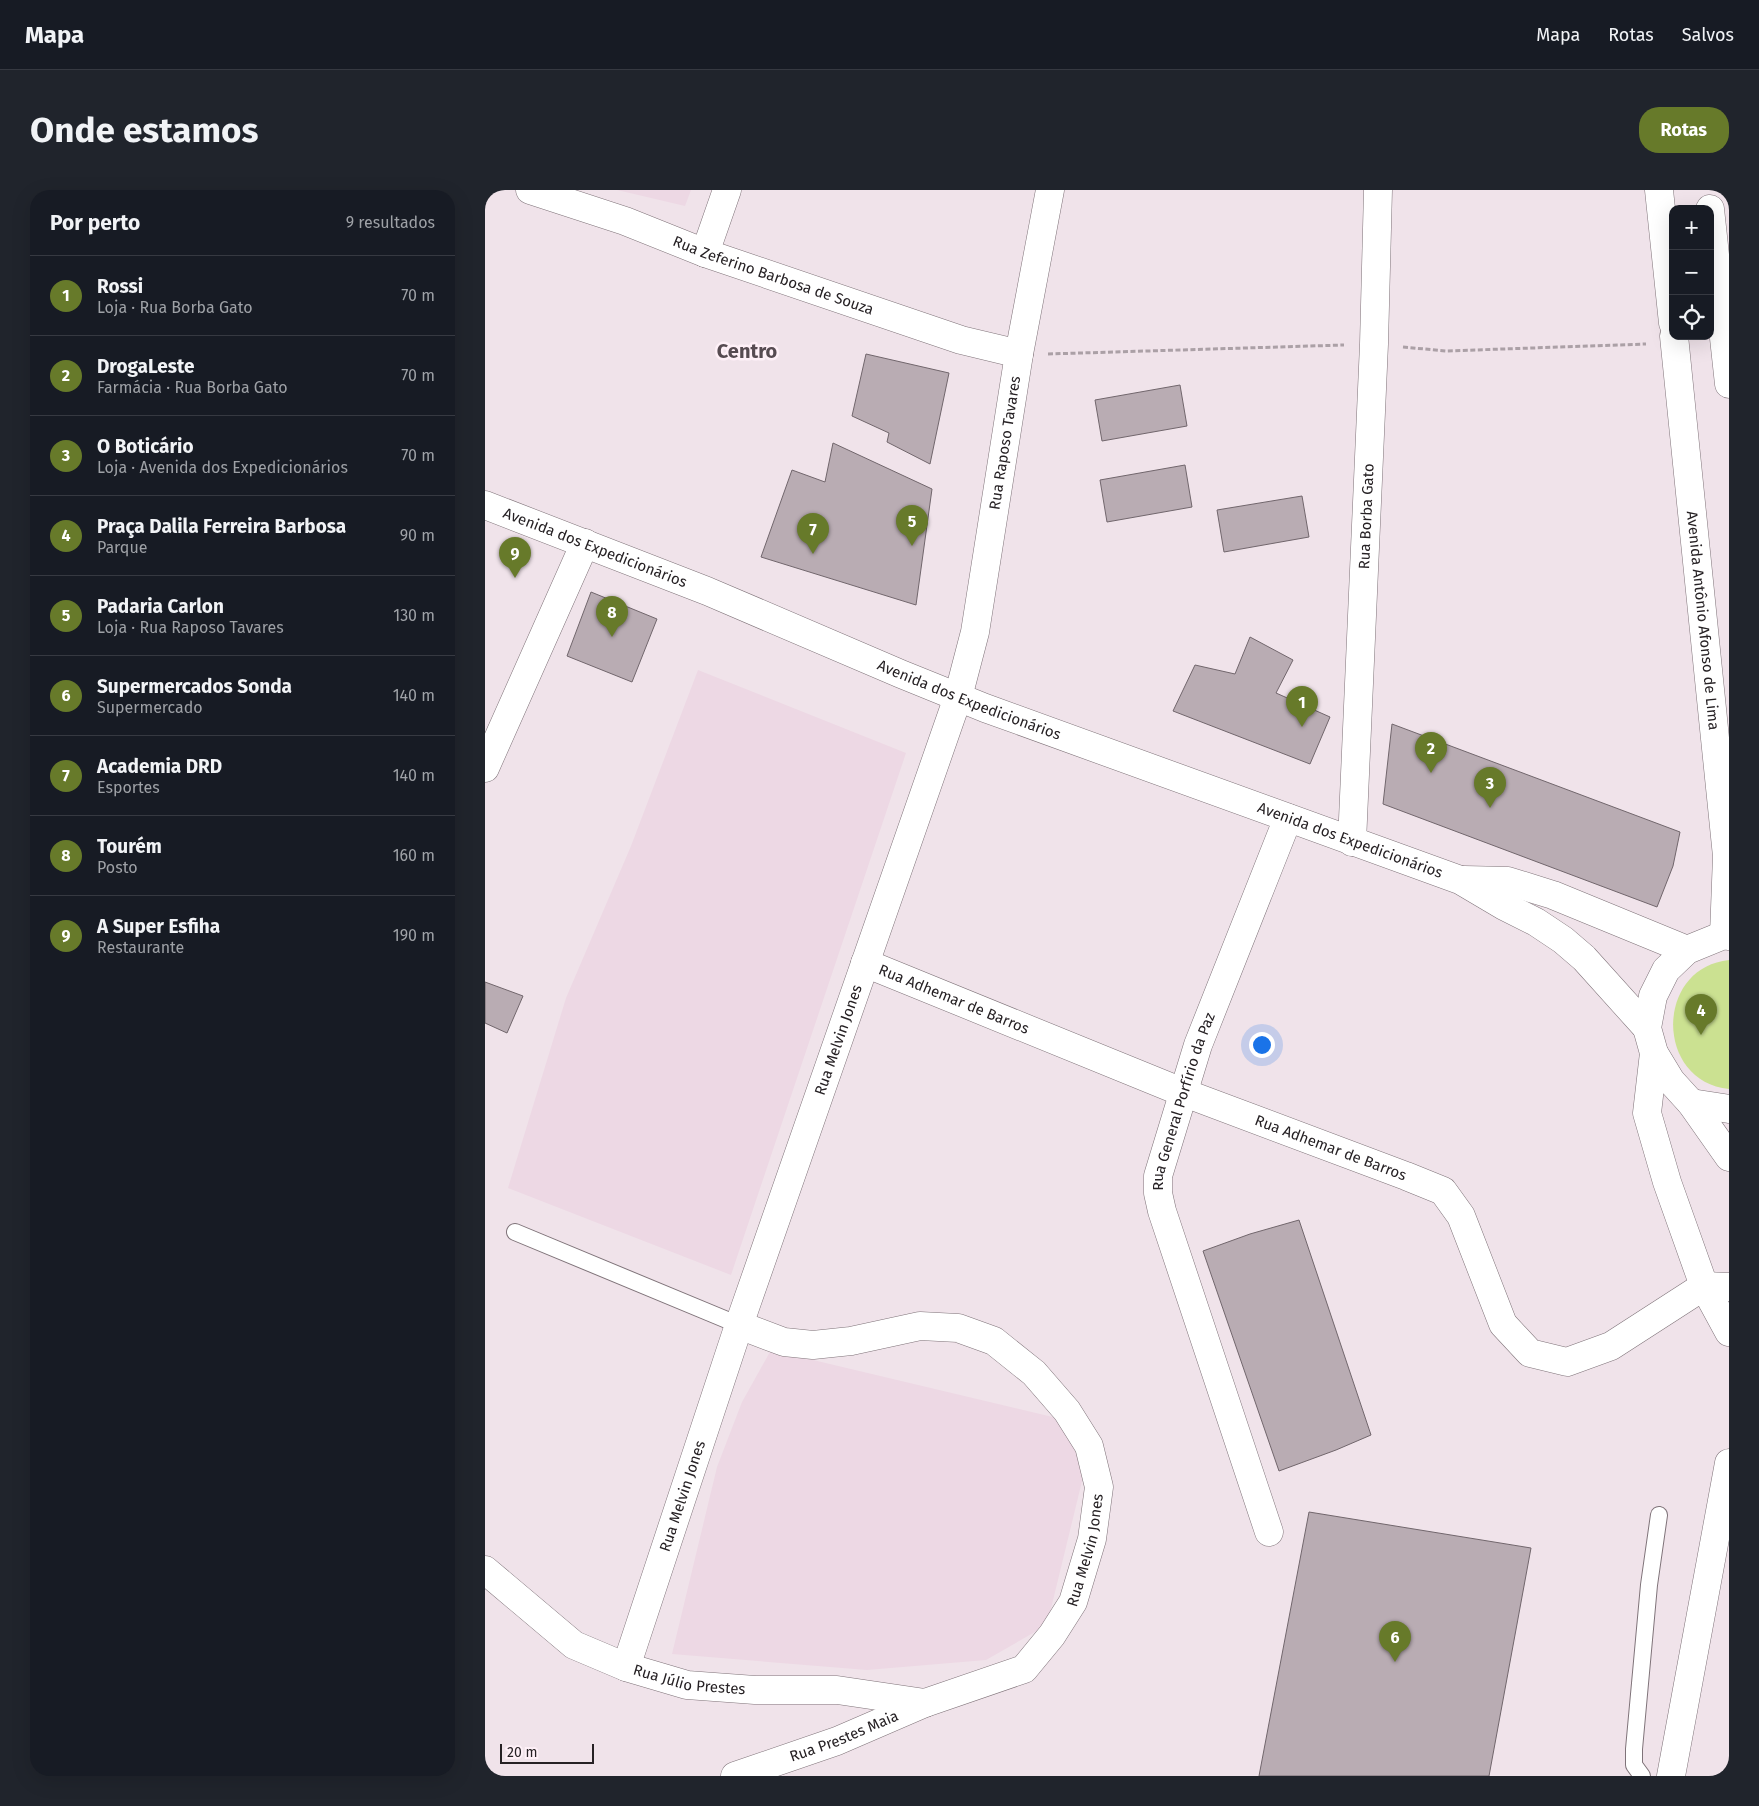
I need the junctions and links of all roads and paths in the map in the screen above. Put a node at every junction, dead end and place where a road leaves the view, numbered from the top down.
1 (529, 190) edge
2 (727, 190) edge
3 (1050, 190) edge
4 (1378, 190) edge
5 (1659, 190) edge
6 (1708, 190) edge
7 (1710, 205) edge
8 (1714, 246) edge
9 (705, 253) junction
10 (1670, 295) edge
11 (1674, 340) edge
12 (1019, 354) junction
13 (1729, 384) edge
14 (485, 505) edge
15 (585, 543) junction
16 (958, 697) junction
17 (485, 768) edge
18 (1288, 818) junction
19 (1352, 842) junction
20 (1460, 880) junction
21 (1727, 935) edge
22 (1687, 950) junction
23 (865, 963) junction
24 (1647, 1028) junction
25 (1654, 1054) junction
26 (1182, 1092) junction
27 (1691, 1103) junction
28 (1729, 1110) edge
29 (1729, 1157) edge
30 (515, 1232) dead end
31 (1716, 1287) edge
32 (739, 1325) junction
33 (1729, 1332) edge
34 (1729, 1463) edge
35 (1659, 1515) dead end
36 (1269, 1532) dead end
37 (485, 1570) edge
38 (626, 1667) junction
39 (925, 1703) junction
40 (735, 1776) edge
41 (1641, 1776) edge
42 (1671, 1776) edge

1 - 9 street, Rua Zeferino Barbosa de Souza
2 - 9 street
3 - 12 street, Rua Raposo Tavares
4 - 19 street, Rua Borba Gato
5 - 10 street
6 - 7 street
8 - 13 street
9 - 12 street, Rua Zeferino Barbosa de Souza
11 - 21 street, Avenida Antônio Afonso de Lima
12 - 16 street, Rua Raposo Tavares
14 - 15 street, Avenida dos Expedicionários
15 - 16 street, Avenida dos Expedicionários
15 - 17 street
16 - 18 street, Avenida dos Expedicionários
16 - 23 street, Rua Melvin Jones
18 - 19 street, Avenida dos Expedicionários
18 - 26 street, Rua General Porfírio da Paz
19 - 20 street, Avenida dos Expedicionários
20 - 22 street, Avenida dos Expedicionários
20 - 24 street, Avenida dos Expedicionários
21 - 22 street
22 - 24 street
23 - 26 street, Rua Adhemar de Barros
23 - 32 street, Rua Melvin Jones
24 - 25 street
25 - 27 street
25 - 31 street
26 - 31 street, Rua Adhemar de Barros
26 - 36 street, Rua General Porfírio da Paz
27 - 28 street
27 - 29 street
30 - 32 lane
31 - 33 street
32 - 38 street, Rua Melvin Jones
32 - 39 street, Rua Melvin Jones
34 - 42 street
35 - 41 lane
37 - 38 street, Rua Júlio Prestes
38 - 39 street, Rua Júlio Prestes
39 - 40 street, Rua Prestes Maia

